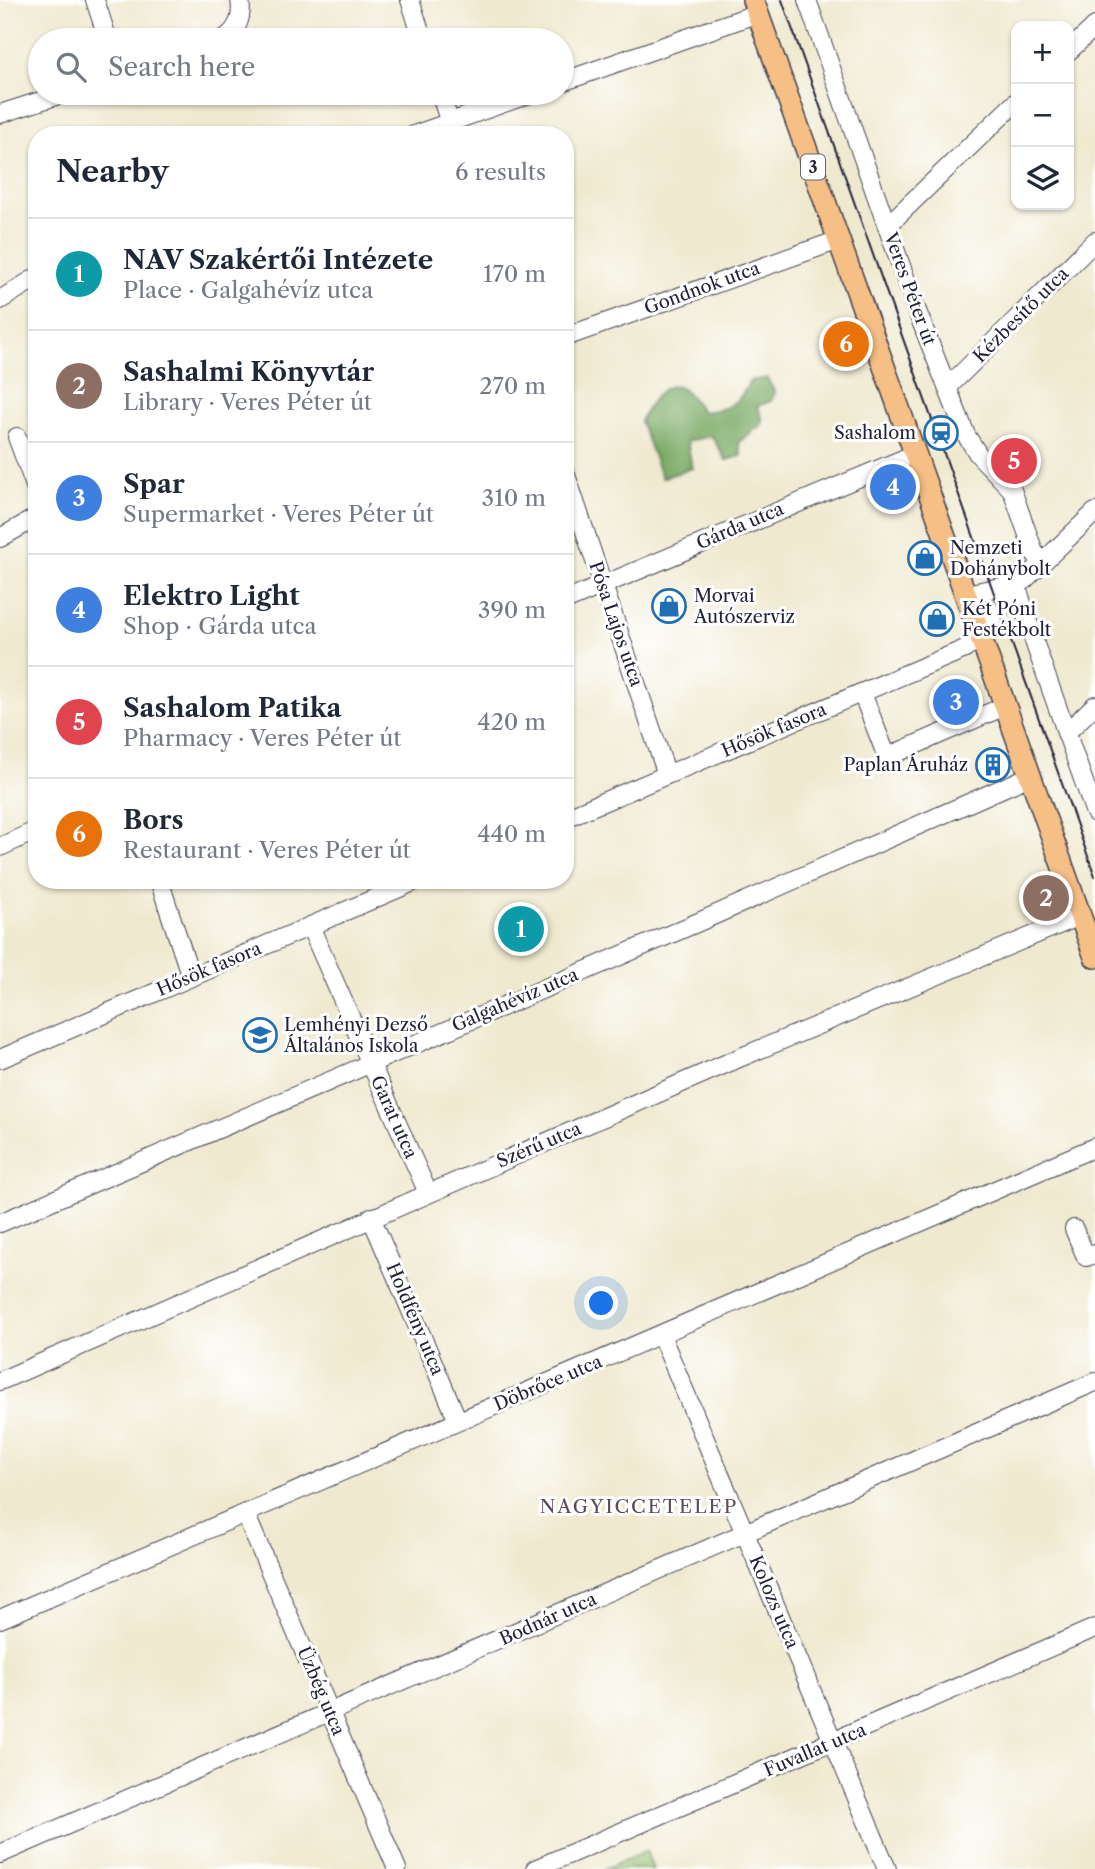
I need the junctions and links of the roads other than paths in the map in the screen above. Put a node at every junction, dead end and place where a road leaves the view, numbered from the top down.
1 (95, 0) edge
2 (240, 0) edge
3 (410, 0) edge
4 (807, 0) edge
5 (756, 6) edge
6 (1095, 26) edge
7 (104, 28) edge
8 (235, 28) edge
9 (419, 28) edge
10 (1074, 46) edge
11 (574, 77) edge
12 (28, 102) edge
13 (444, 105) edge
14 (504, 105) edge
15 (1011, 107) edge
16 (1, 109) edge
17 (451, 126) edge
18 (457, 126) edge
19 (887, 226) junction
20 (839, 240) junction
21 (1095, 241) edge
22 (28, 283) edge
23 (0, 300) edge
24 (574, 334) edge
25 (947, 388) junction
26 (17, 437) dead end
27 (915, 454) junction
28 (28, 467) edge
29 (574, 499) edge
30 (1095, 512) edge
31 (28, 522) edge
32 (0, 538) edge
33 (1042, 563) junction
34 (602, 585) junction
35 (1017, 587) junction
36 (965, 594) junction
37 (574, 597) edge
38 (980, 636) junction
39 (862, 693) junction
40 (1095, 705) edge
41 (1005, 706) junction
42 (1066, 733) junction
43 (667, 775) junction
44 (1030, 776) junction
45 (1095, 813) edge
46 (574, 814) edge
47 (28, 834) edge
48 (0, 847) edge
49 (162, 889) edge
50 (397, 889) edge
51 (1080, 916) junction
52 (310, 926) junction
53 (1095, 957) edge
54 (191, 977) junction
55 (0, 1059) edge
56 (370, 1062) junction
57 (1095, 1147) edge
58 (428, 1192) junction
59 (371, 1217) junction
60 (0, 1223) edge
61 (1074, 1229) dead end
62 (1095, 1254) edge
63 (661, 1335) junction
64 (0, 1381) edge
65 (1095, 1382) edge
66 (458, 1421) junction
67 (245, 1513) junction
68 (745, 1533) junction
69 (0, 1619) edge
70 (1095, 1628) edge
71 (330, 1713) junction
72 (833, 1742) junction
73 (0, 1854) edge
74 (397, 1869) edge
75 (535, 1869) edge
76 (887, 1869) edge

1 - 7 street
2 - 8 street
3 - 9 street
4 - 19 street, Veres Péter út
5 - 11 street
5 - 20 main road, 3
6 - 10 street
12 - 16 street
13 - 17 street
14 - 18 street
15 - 19 street
19 - 25 street, Veres Péter út
20 - 24 street, Gondnok utca
20 - 27 main road, 3
21 - 25 street, Kézbesítő utca
22 - 23 street
25 - 33 street, Veres Péter út
26 - 28 street
27 - 34 street, Gárda utca
27 - 36 main road, 3
29 - 34 street, Pósa Lajos utca
30 - 33 street, Hősök fasora
31 - 32 street
33 - 35 street, Hősök fasora
34 - 37 street, Gárda utca
34 - 43 street, Pósa Lajos utca
35 - 36 street
35 - 38 street, Hősök fasora
35 - 42 street
36 - 38 main road, 3
38 - 39 street, Hősök fasora
38 - 41 main road, 3
39 - 41 street
39 - 43 street, Hősök fasora
40 - 42 street
41 - 44 main road, 3
42 - 45 street
43 - 46 street, Hősök fasora
44 - 51 main road, 3
44 - 56 street, Galgahévíz utca
47 - 48 street
49 - 54 street
50 - 52 street, Hősök fasora
51 - 53 main road, 3
51 - 58 street, Szérű utca
52 - 54 street, Hősök fasora
52 - 56 street, Garat utca
54 - 55 street, Hősök fasora
56 - 58 street, Garat utca
56 - 60 street, Galgahévíz utca
57 - 63 street, Döbrőce utca
58 - 59 street, Szérű utca
59 - 64 street, Szérű utca
59 - 66 street, Holdfény utca
61 - 62 street
63 - 66 street, Döbrőce utca
63 - 68 street, Kolozs utca
65 - 68 street, Bodnár utca
66 - 67 street, Döbrőce utca
67 - 69 street, Döbrőce utca
67 - 71 street, Üzbég utca
68 - 71 street, Bodnár utca
68 - 72 street, Kolozs utca
70 - 72 street, Fuvallat utca
71 - 73 street, Bodnár utca
71 - 74 street, Üzbég utca
72 - 75 street, Fuvallat utca
72 - 76 street, Kolozs utca

